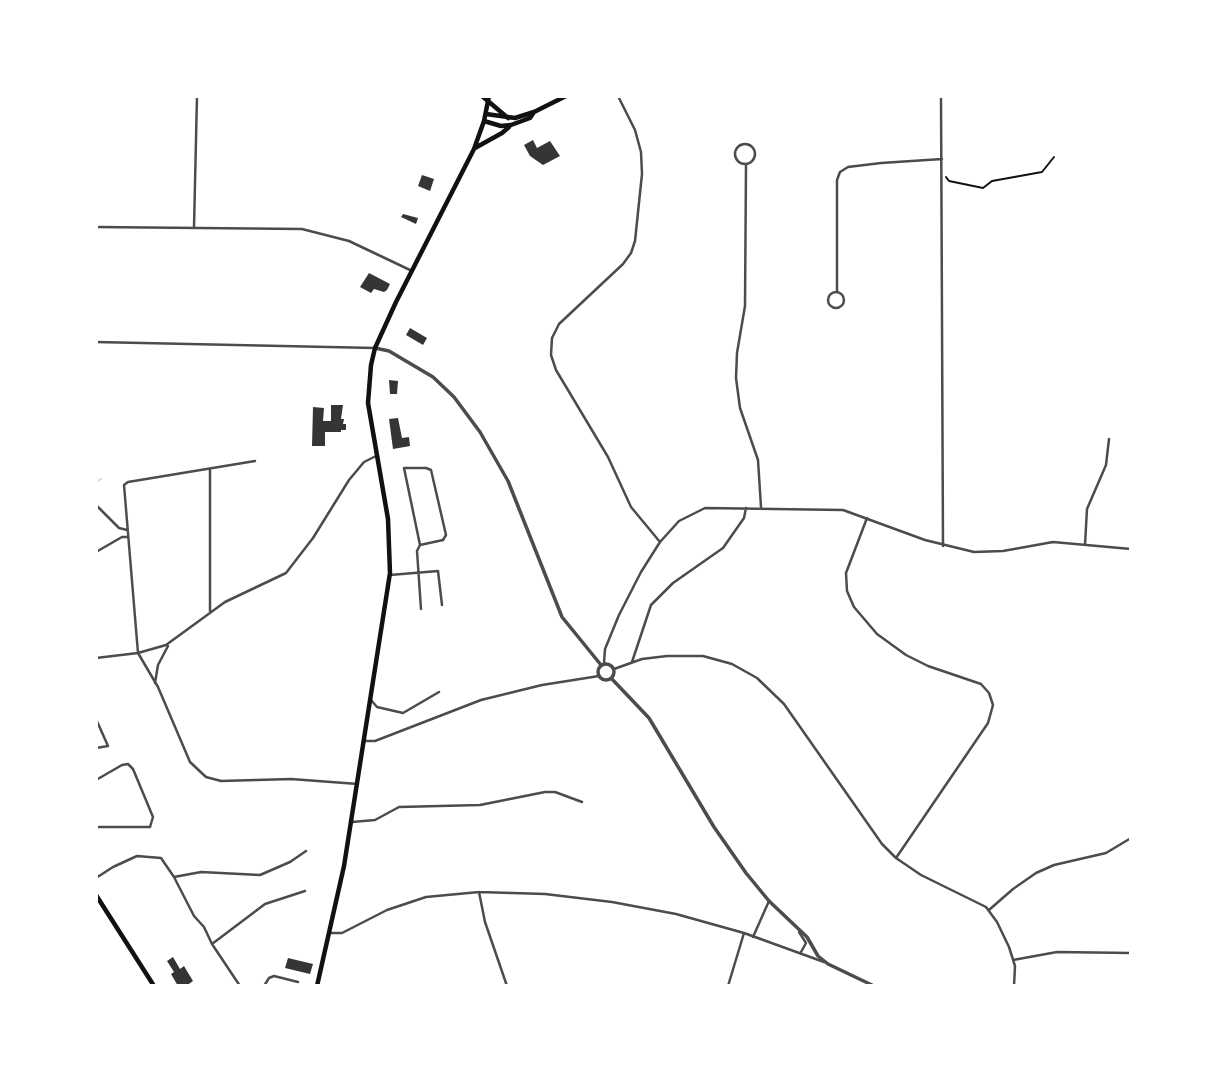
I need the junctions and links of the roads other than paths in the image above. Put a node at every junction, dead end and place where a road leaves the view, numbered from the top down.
1 (197, 96) edge
2 (482, 96) edge
3 (489, 96) edge
4 (566, 96) edge
5 (618, 96) edge
6 (941, 96) edge
7 (488, 103) junction
8 (534, 112) junction
9 (486, 114) junction
10 (508, 118) junction
11 (484, 121) junction
12 (510, 125) junction
13 (474, 149) junction
14 (942, 159) junction
15 (746, 165) junction
16 (96, 227) edge
17 (194, 227) junction
18 (411, 270) junction
19 (837, 292) junction
20 (96, 342) edge
21 (375, 348) junction
22 (1109, 439) dead end
23 (376, 456) junction
24 (255, 461) dead end
25 (210, 469) junction
26 (96, 505) edge
27 (746, 507) junction
28 (761, 507) junction
29 (867, 518) junction
30 (127, 530) junction
31 (128, 537) junction
32 (660, 542) junction
33 (420, 545) junction
34 (1085, 545) junction
35 (943, 546) junction
36 (1131, 550) edge
37 (96, 552) edge
38 (418, 573) junction
39 (390, 575) junction
40 (442, 605) dead end
41 (421, 608) dead end
42 (210, 611) junction
43 (169, 643) junction
44 (138, 653) junction
45 (96, 658) edge
46 (632, 662) junction
47 (603, 664) junction
48 (614, 669) junction
49 (599, 676) junction
50 (611, 678) junction
51 (155, 683) junction
52 (439, 692) dead end
53 (371, 699) junction
54 (96, 719) edge
55 (98, 727) edge
56 (364, 741) junction
57 (96, 748) edge
58 (96, 780) edge
59 (358, 784) junction
60 (582, 802) dead end
61 (352, 822) junction
62 (96, 827) edge
63 (1131, 838) edge
64 (306, 851) dead end
65 (896, 858) junction
66 (174, 877) junction
67 (96, 878) edge
68 (305, 891) dead end
69 (478, 892) junction
70 (96, 895) edge
71 (769, 901) junction
72 (989, 910) junction
73 (799, 932) junction
74 (330, 933) junction
75 (744, 933) junction
76 (753, 937) junction
77 (212, 944) junction
78 (801, 952) junction
79 (1131, 953) edge
80 (1013, 960) junction
81 (828, 964) junction
82 (298, 982) dead end
83 (154, 986) edge
84 (240, 986) edge
85 (264, 986) edge
86 (317, 986) edge
87 (507, 986) edge
88 (728, 986) edge
89 (874, 986) edge
90 (1014, 986) edge

1 - 17 street
2 - 7 main road
3 - 7 main road
4 - 8 main road
5 - 32 street
6 - 14 street
7 - 9 main road
7 - 10 main road
8 - 10 main road
8 - 12 main road
9 - 10 main road
9 - 11 main road
11 - 12 main road
11 - 13 main road
12 - 13 main road
13 - 18 main road
14 - 19 street
14 - 35 street
15 - 15 street
15 - 28 street
16 - 17 street
17 - 18 street
18 - 21 main road
19 - 19 street
20 - 21 street
21 - 23 main road
21 - 47 street
22 - 34 street
23 - 39 main road
23 - 42 street
24 - 25 street
25 - 30 street
25 - 42 street
26 - 30 street
27 - 28 street
27 - 32 street
27 - 46 street
28 - 29 street
29 - 35 street
29 - 65 street
30 - 31 street
31 - 37 street
31 - 44 street
32 - 47 street
33 - 33 street
33 - 38 street
34 - 35 street
34 - 36 street
38 - 39 street
38 - 40 street
38 - 41 street
39 - 53 main road
42 - 43 street
43 - 44 street
43 - 51 street
44 - 45 street
44 - 51 street
46 - 48 street
46 - 65 street
47 - 48 street
47 - 49 street
48 - 50 street
49 - 50 street
49 - 56 street
50 - 71 street
51 - 59 street
52 - 53 street
53 - 56 main road
54 - 55 street
55 - 57 street
56 - 59 main road
58 - 62 street
59 - 61 main road
60 - 61 street
61 - 74 main road
63 - 72 street
64 - 66 street
65 - 72 street
66 - 67 street
66 - 77 street
68 - 77 street
69 - 74 street
69 - 75 street
69 - 87 street
70 - 83 main road
71 - 73 street
71 - 76 street
72 - 80 street
73 - 78 street
73 - 81 street
74 - 86 main road
75 - 76 street
75 - 88 street
76 - 78 street
77 - 84 street
78 - 81 street
79 - 80 street
80 - 90 street
81 - 89 street
82 - 85 street

